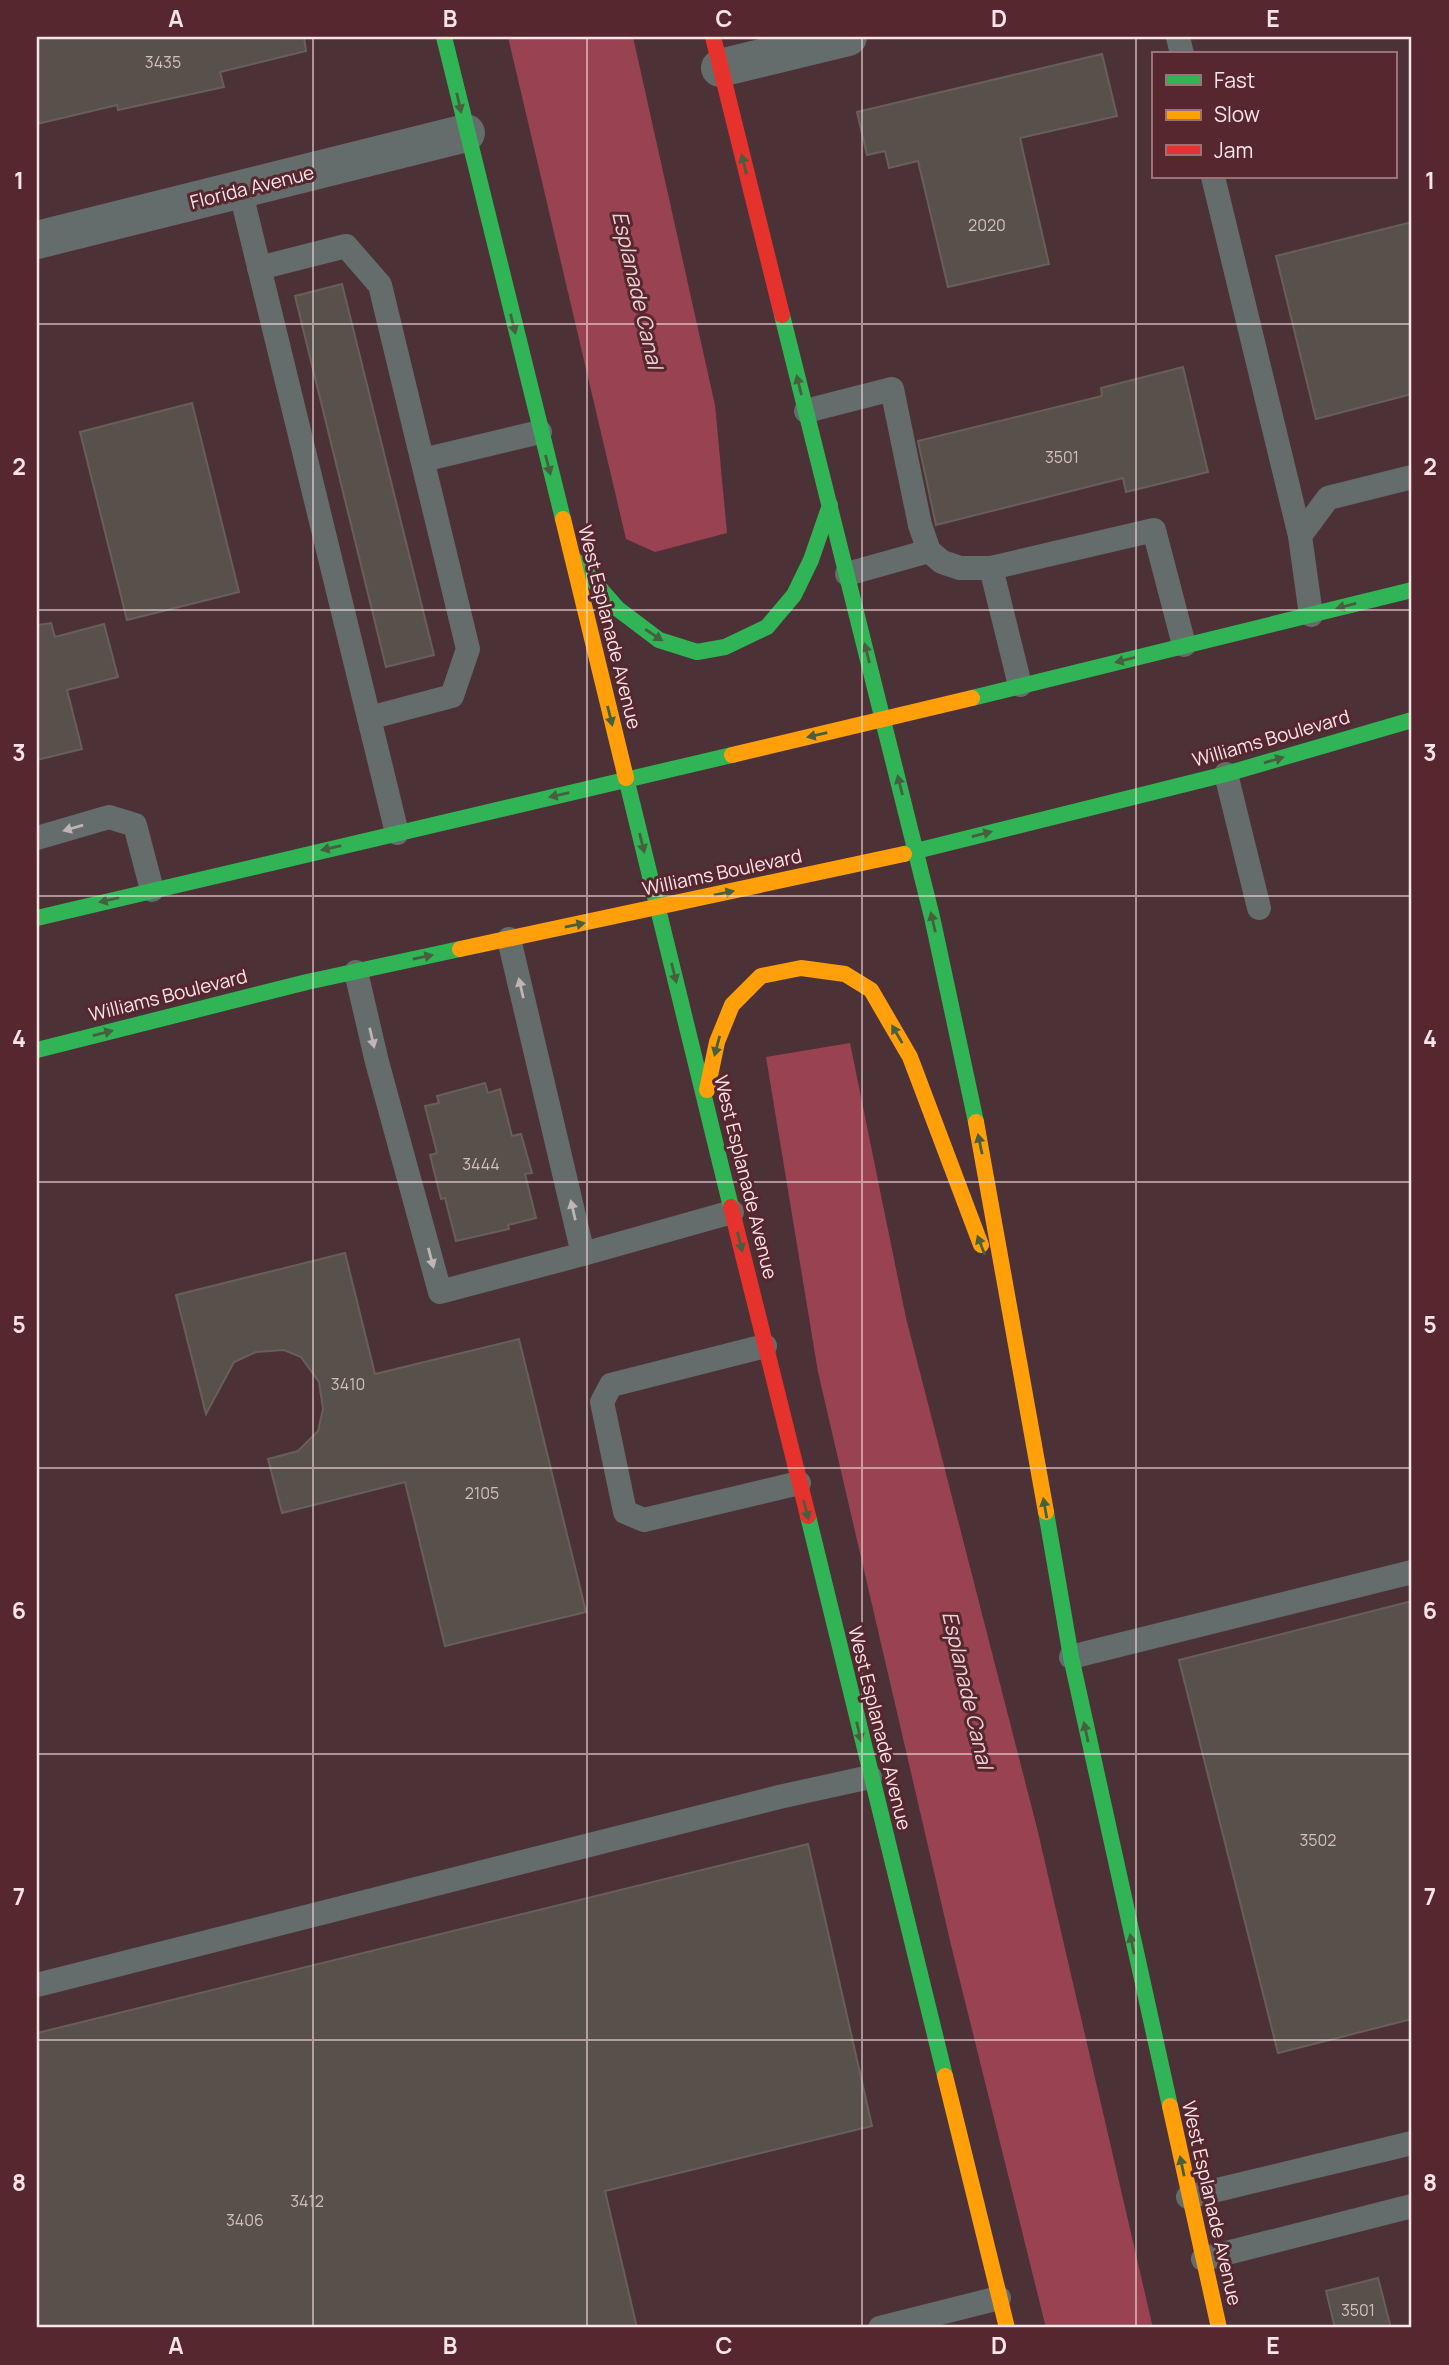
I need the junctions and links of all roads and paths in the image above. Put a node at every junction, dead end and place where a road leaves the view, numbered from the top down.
1 (444, 37) edge
2 (848, 37) edge
3 (716, 52) edge
4 (466, 133) junction
5 (1213, 178) edge
6 (240, 189) junction
7 (37, 240) edge
8 (259, 268) junction
9 (806, 411) junction
10 (540, 432) junction
11 (423, 460) junction
12 (1412, 477) edge
13 (830, 505) junction
14 (1300, 536) junction
15 (929, 551) junction
16 (570, 554) junction
17 (991, 568) junction
18 (847, 574) junction
19 (1412, 590) edge
20 (1311, 615) junction
21 (1184, 645) junction
22 (1020, 685) junction
23 (369, 718) junction
24 (884, 719) junction
25 (1412, 720) edge
26 (1226, 774) junction
27 (626, 780) junction
28 (397, 833) junction
29 (37, 838) edge
30 (916, 851) junction
31 (152, 890) junction
32 (657, 907) junction
33 (1259, 908) dead end
34 (37, 918) edge
35 (509, 939) junction
36 (356, 972) junction
37 (37, 1050) edge
38 (705, 1100) junction
39 (733, 1212) junction
40 (583, 1254) junction
41 (1014, 1332) junction
42 (765, 1346) junction
43 (799, 1483) junction
44 (1412, 1572) edge
45 (1071, 1657) junction
46 (870, 1777) junction
47 (37, 1985) edge
48 (1412, 2143) edge
49 (1188, 2197) junction
50 (1412, 2206) edge
51 (1203, 2259) junction
52 (999, 2298) junction
53 (880, 2328) edge
54 (1007, 2328) edge
55 (1219, 2328) edge

1 -> 4 main road, West Esplanade Avenue
2 - 3 street
9 -> 3 main road, West Esplanade Avenue
4 - 6 street, Florida Avenue
4 -> 10 main road, West Esplanade Avenue
5 - 14 lane
6 - 7 street, Florida Avenue
6 - 8 lane
8 - 11 lane
8 - 23 lane
9 - 13 main road, West Esplanade Avenue
9 - 15 lane
10 - 11 lane
10 -> 16 main road, West Esplanade Avenue
11 - 23 lane
12 - 14 lane
16 -> 13 main road
13 - 18 main road, West Esplanade Avenue
14 - 20 lane
15 - 17 lane
15 - 18 lane
16 -> 27 main road, West Esplanade Avenue
17 - 21 lane
17 - 22 lane
24 -> 18 main road, West Esplanade Avenue
19 -> 20 main road
20 - 21 main road
21 -> 22 main road
22 - 24 main road
23 - 28 lane
24 -> 27 main road
30 -> 24 main road, West Esplanade Avenue
26 -> 25 main road, Williams Boulevard
30 -> 26 main road, Williams Boulevard
26 - 33 lane
27 -> 28 main road
27 -> 32 main road, West Esplanade Avenue
28 -> 31 main road
31 -> 29 lane
32 -> 30 main road, Williams Boulevard
41 -> 30 main road, West Esplanade Avenue
31 -> 34 main road
35 -> 32 main road, Williams Boulevard
32 -> 38 main road, West Esplanade Avenue
36 -> 35 main road, Williams Boulevard
40 -> 35 lane
37 -> 36 main road, Williams Boulevard
36 -> 40 lane
38 - 39 main road, West Esplanade Avenue
41 -> 38 main road
39 - 40 lane
39 -> 42 main road, West Esplanade Avenue
45 -> 41 main road, West Esplanade Avenue
42 - 43 main road, West Esplanade Avenue
42 - 43 lane
43 -> 46 main road, West Esplanade Avenue
44 - 45 lane
49 -> 45 main road, West Esplanade Avenue
46 - 47 lane
46 - 52 main road, West Esplanade Avenue
48 - 49 lane
49 - 51 main road, West Esplanade Avenue
50 - 51 lane
51 - 55 main road, West Esplanade Avenue
52 - 53 lane
52 - 54 main road, West Esplanade Avenue

